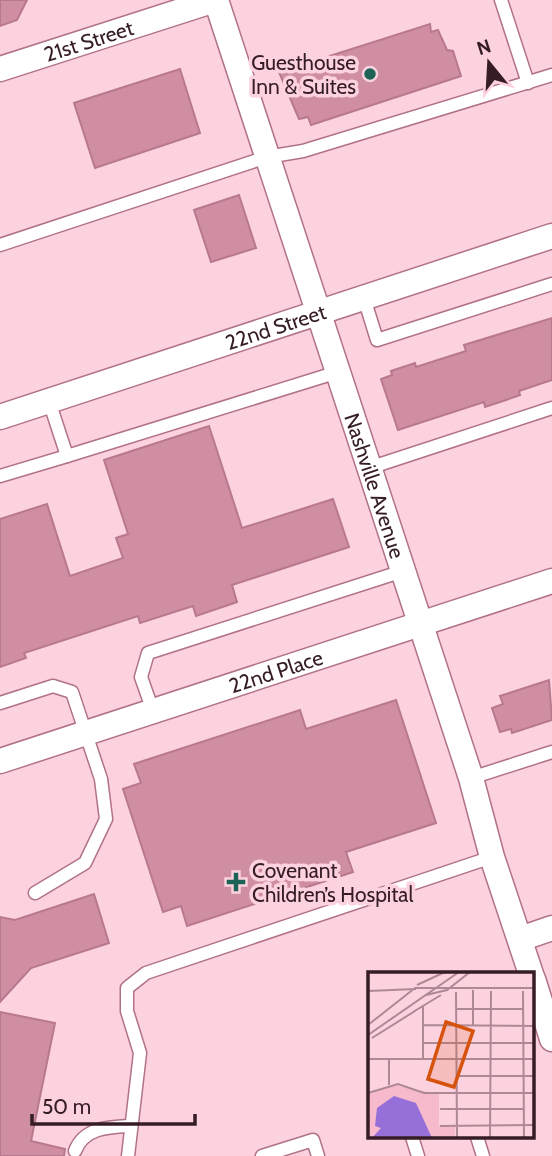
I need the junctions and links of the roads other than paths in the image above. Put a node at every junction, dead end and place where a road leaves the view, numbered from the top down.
1 (216, 0) edge
2 (501, 0) edge
3 (0, 69) edge
4 (552, 75) edge
5 (528, 83) junction
6 (267, 157) junction
7 (552, 236) edge
8 (0, 245) edge
9 (552, 284) edge
10 (364, 298) junction
11 (318, 313) junction
12 (338, 372) junction
13 (49, 401) junction
14 (552, 408) edge
15 (0, 417) edge
16 (67, 456) junction
17 (369, 468) junction
18 (0, 476) edge
19 (403, 571) junction
20 (552, 581) edge
21 (420, 624) junction
22 (0, 703) edge
23 (153, 711) junction
24 (84, 733) junction
25 (552, 752) edge
26 (0, 761) edge
27 (471, 778) junction
28 (492, 857) junction
29 (35, 893) dead end
30 (552, 928) edge
31 (520, 939) junction
32 (530, 972) edge
33 (534, 982) edge
34 (552, 1039) edge
35 (130, 1126) junction
36 (412, 1138) edge
37 (477, 1138) edge
38 (75, 1151) dead end
39 (128, 1156) edge
40 (262, 1156) edge
41 (318, 1156) edge
42 (418, 1156) edge
43 (483, 1156) edge

1 - 3 street, 21st Street
1 - 6 street, Nashville Avenue
2 - 5 lane
4 - 5 lane
5 - 6 lane
6 - 8 lane
6 - 11 street, Nashville Avenue
7 - 10 street, 22nd Street
9 - 10 lane
10 - 11 street, 22nd Street
11 - 12 street, Nashville Avenue
11 - 13 street, 22nd Street
12 - 16 lane
12 - 17 street, Nashville Avenue
13 - 15 street, 22nd Street
13 - 16 lane
14 - 17 lane
16 - 18 lane
17 - 19 street, Nashville Avenue
19 - 21 street, Nashville Avenue
19 - 23 lane
20 - 21 street, 22nd Place
21 - 23 street, 22nd Place
21 - 27 street, Nashville Avenue
22 - 24 lane
23 - 24 street, 22nd Place
24 - 26 street, 22nd Place
24 - 29 lane
25 - 27 lane
27 - 28 street, Nashville Avenue
28 - 31 street, Nashville Avenue
28 - 35 lane
30 - 31 street
31 - 32 street, Nashville Avenue
33 - 34 street
35 - 38 lane
35 - 39 lane
36 - 42 lane
37 - 43 lane
40 - 41 lane

